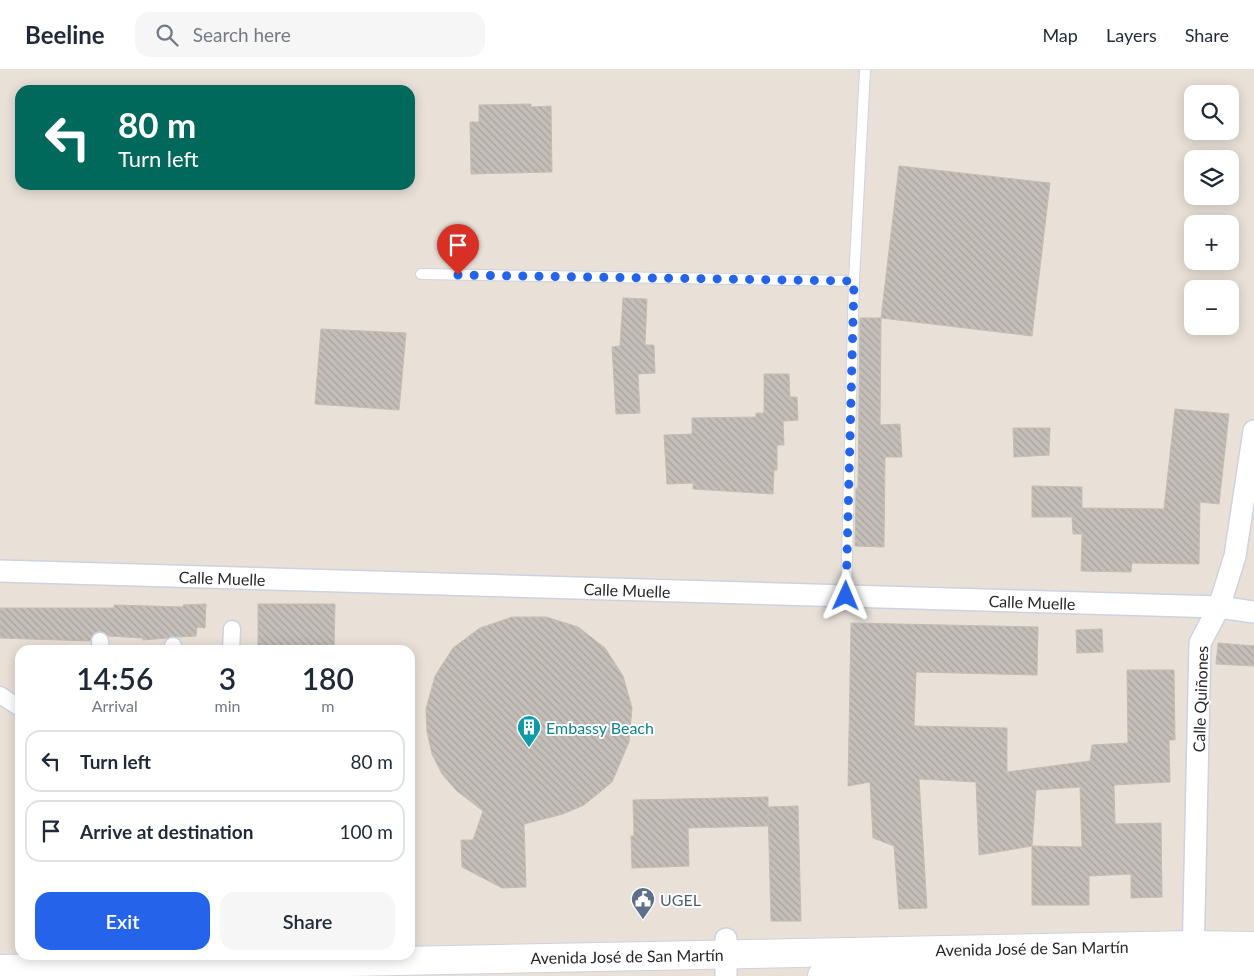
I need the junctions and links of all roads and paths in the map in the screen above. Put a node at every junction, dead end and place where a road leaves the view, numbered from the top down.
1 (865, 70) edge
2 (421, 274) dead end
3 (854, 281) junction
4 (1254, 430) edge
5 (0, 571) edge
6 (846, 596) junction
7 (1219, 607) junction
8 (1254, 612) edge
9 (232, 629) dead end
10 (232, 645) edge
11 (0, 695) edge
12 (15, 705) edge
13 (1254, 946) edge
14 (726, 956) edge
15 (415, 958) edge
16 (202, 960) edge
17 (71, 961) edge
18 (1193, 963) edge
19 (0, 969) edge
20 (1254, 970) edge
21 (822, 976) edge

1 - 3 lane
2 - 3 lane
3 - 6 lane
4 - 7 street, Calle Quiñones
5 - 6 street, Calle Muelle
6 - 7 street, Calle Muelle
7 - 8 street, Calle Muelle
7 - 18 street, Calle Quiñones
9 - 10 street
11 - 12 street
13 - 18 main road, Avenida José de San Martín
14 - 15 main road, Avenida José de San Martín
14 - 18 main road, Avenida José de San Martín
16 - 17 main road, Avenida José de San Martín
17 - 19 main road, Avenida José de San Martín
18 - 20 main road, Avenida José de San Martín
18 - 21 main road, Avenida José de San Martín

